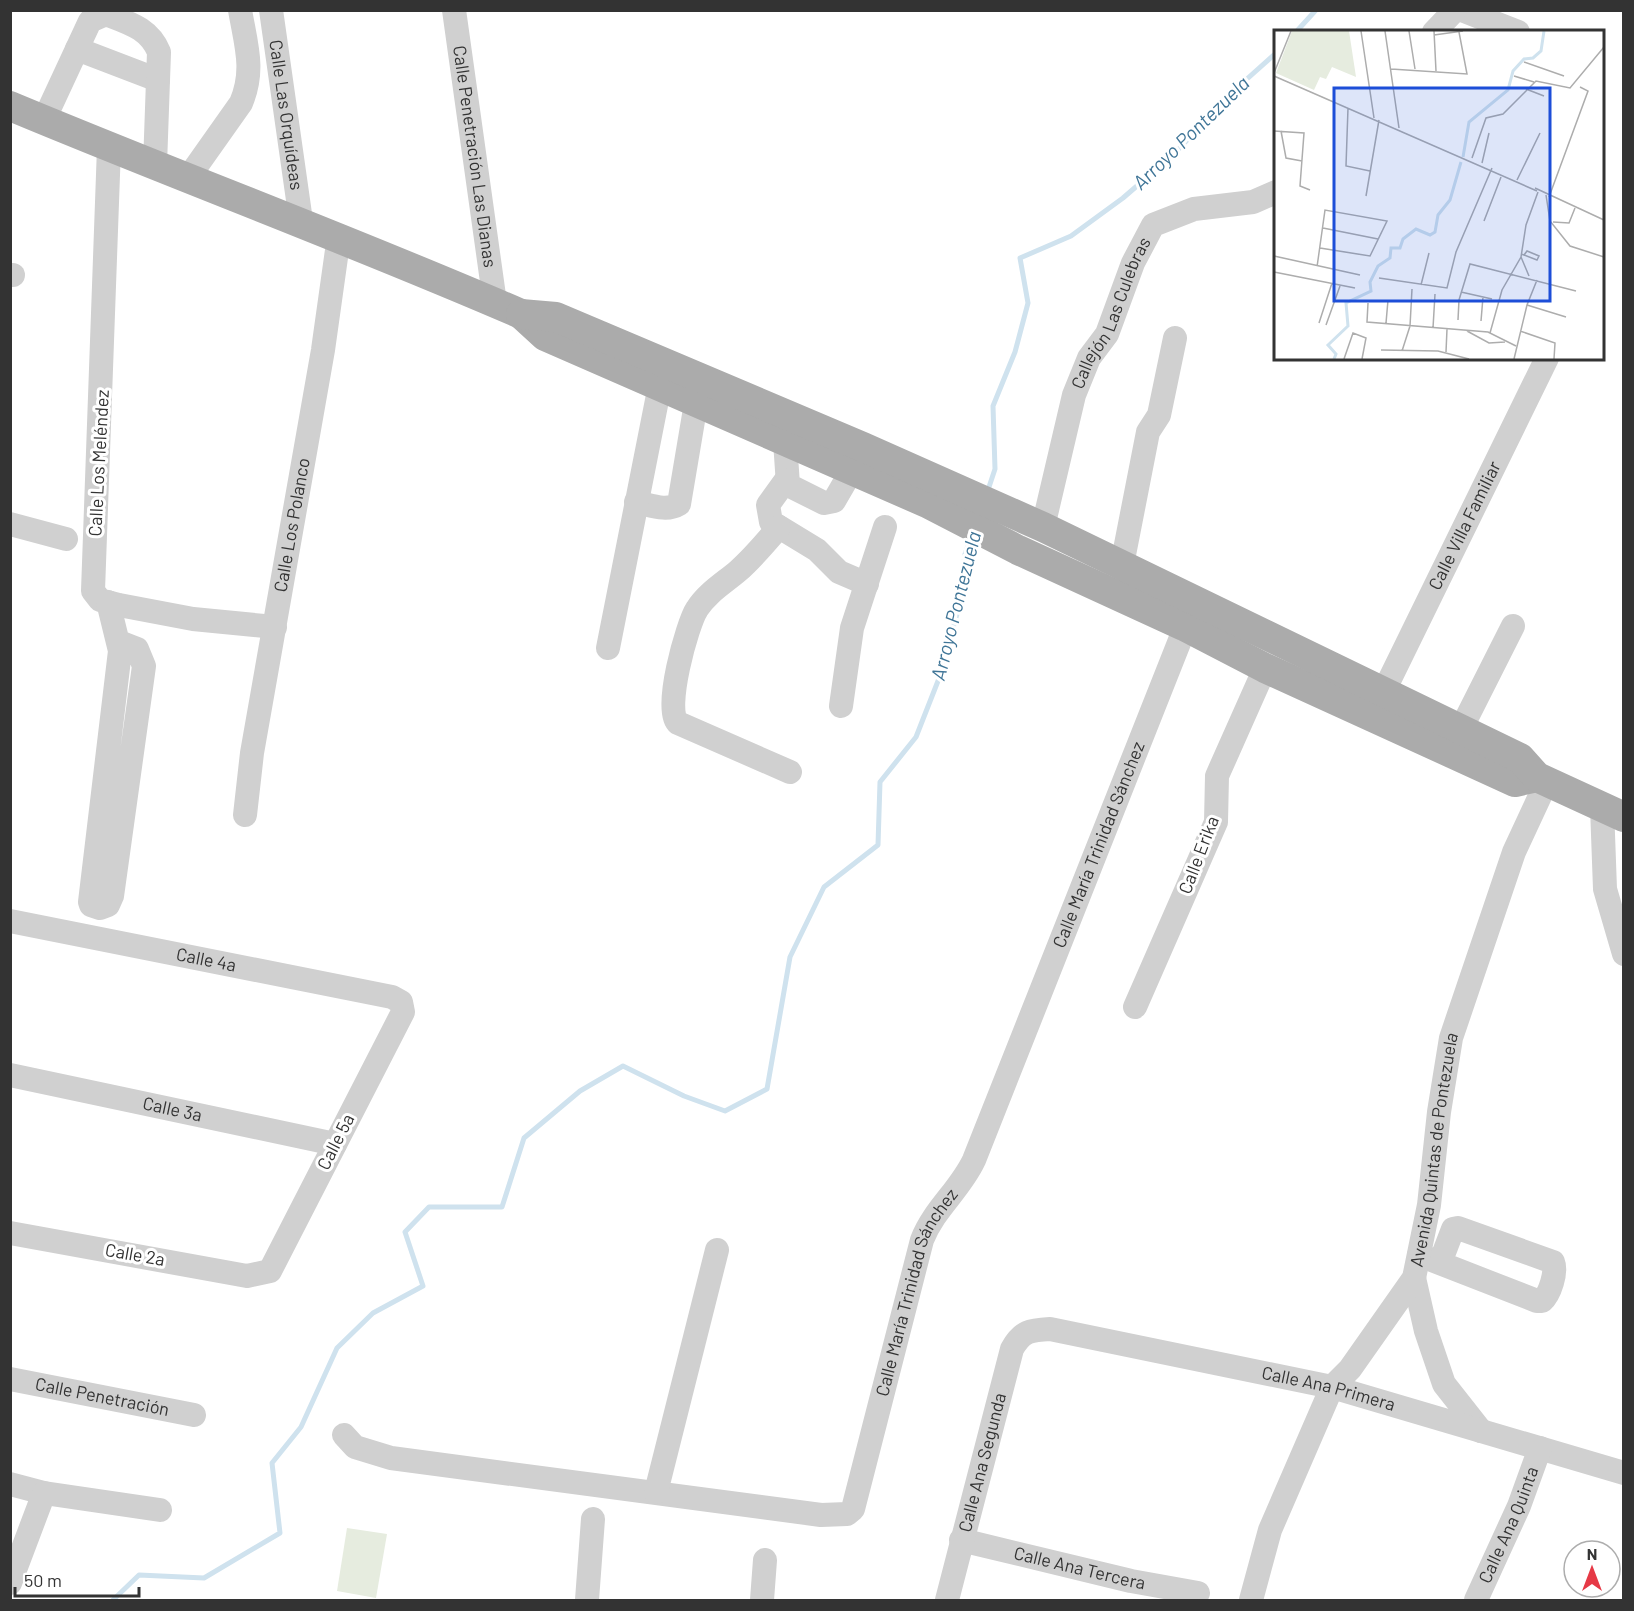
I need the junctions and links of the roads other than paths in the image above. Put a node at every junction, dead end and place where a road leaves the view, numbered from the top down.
1 (240, 10) edge
2 (271, 10) edge
3 (454, 10) edge
4 (1455, 10) edge
5 (1462, 10) edge
6 (1436, 30) edge
7 (1513, 30) edge
8 (77, 49) junction
9 (158, 80) junction
10 (10, 106) edge
11 (44, 120) junction
12 (109, 147) junction
13 (155, 165) junction
14 (188, 178) junction
15 (1274, 192) edge
16 (301, 222) junction
17 (339, 236) junction
18 (508, 309) junction
19 (1175, 339) dead end
20 (1546, 360) edge
21 (660, 385) junction
22 (696, 403) junction
23 (785, 441) junction
24 (852, 470) junction
25 (786, 480) junction
26 (932, 491) junction
27 (636, 502) junction
28 (10, 524) edge
29 (1036, 524) junction
30 (779, 527) junction
31 (885, 527) dead end
32 (66, 539) dead end
33 (1122, 565) junction
34 (867, 584) junction
35 (1196, 600) junction
36 (108, 602) junction
37 (1184, 626) junction
38 (1513, 626) dead end
39 (275, 627) junction
40 (119, 642) junction
41 (608, 648) dead end
42 (1265, 668) junction
43 (1384, 691) junction
44 (841, 705) dead end
45 (1461, 729) junction
46 (790, 772) dead end
47 (1542, 779) junction
48 (1613, 812) edge
49 (245, 815) dead end
50 (10, 921) edge
51 (1623, 954) edge
52 (401, 1002) joint
53 (1135, 1007) dead end
54 (10, 1075) edge
55 (335, 1144) junction
56 (10, 1233) edge
57 (717, 1250) dead end
58 (259, 1274) joint
59 (1414, 1278) junction
60 (1028, 1330) joint
61 (10, 1379) edge
62 (1332, 1387) junction
63 (194, 1415) dead end
64 (1481, 1431) junction
65 (344, 1435) dead end
66 (1540, 1448) junction
67 (1623, 1473) edge
68 (10, 1484) edge
69 (656, 1492) junction
70 (44, 1493) junction
71 (160, 1510) dead end
72 (593, 1519) dead end
73 (961, 1540) junction
74 (765, 1560) dead end
75 (10, 1583) edge
76 (1130, 1591) edge
77 (1198, 1593) dead end
78 (587, 1600) edge
79 (762, 1600) edge
80 (947, 1600) edge
81 (1251, 1600) edge
82 (1476, 1600) edge

1 - 14 street
2 - 16 street, Calle Las Orquídeas
3 - 18 street, Calle Penetración Las Dianas
4 - 6 street
5 - 7 street
8 - 9 street
8 - 9 street
8 - 11 street
9 - 13 street
10 - 11 main road
11 - 12 main road
12 - 13 main road
12 - 36 street, Calle Los Meléndez
13 - 14 main road
14 - 16 main road
15 - 29 street, Callejón Las Culebras
16 - 17 main road
17 - 18 main road
17 - 39 street, Calle Los Polanco
18 - 21 main road
18 - 26 main road
19 - 33 street
20 - 43 street, Calle Villa Familiar
21 - 22 main road
21 - 27 street
22 - 23 main road
22 - 27 street
23 - 24 main road
23 - 25 street
24 - 25 street
24 - 26 main road
25 - 30 street
26 - 29 main road
26 - 37 main road
27 - 41 street
28 - 32 street
29 - 33 main road
30 - 34 street
30 - 46 street
31 - 34 street
33 - 35 main road
34 - 44 street
35 - 37 street, Calle María Trinidad Sánchez
35 - 43 main road
36 - 39 street
36 - 40 street
37 - 42 main road
37 - 69 street, Calle María Trinidad Sánchez
38 - 45 street
39 - 49 street, Calle Los Polanco
40 - 40 street
42 - 47 main road
42 - 53 street, Calle Erika
43 - 45 main road
45 - 47 main road
47 - 48 main road
47 - 59 street, Avenida Quintas de Pontezuela
48 - 51 street
50 - 52 street, Calle 4a
52 - 55 street, Calle 5a
54 - 55 street, Calle 3a
55 - 58 street, Calle 5a
56 - 58 street, Calle 2a
57 - 69 street
59 - 62 street, Avenida Quintas de Pontezuela
59 - 64 street
60 - 62 street, Calle Ana Primera
60 - 73 street, Calle Ana Segunda
61 - 63 street, Calle Penetración
62 - 64 street, Calle Ana Primera
62 - 81 street, Avenida Quintas de Pontezuela
64 - 66 street, Calle Ana Primera
65 - 69 street, Calle María Trinidad Sánchez
66 - 67 street, Calle Ana Primera
66 - 82 street, Calle Ana Quinta
68 - 70 street
70 - 71 street
70 - 75 street
72 - 78 street
73 - 76 street, Calle Ana Tercera
73 - 80 street, Calle Ana Segunda
74 - 79 street
76 - 77 street, Calle Ana Tercera

